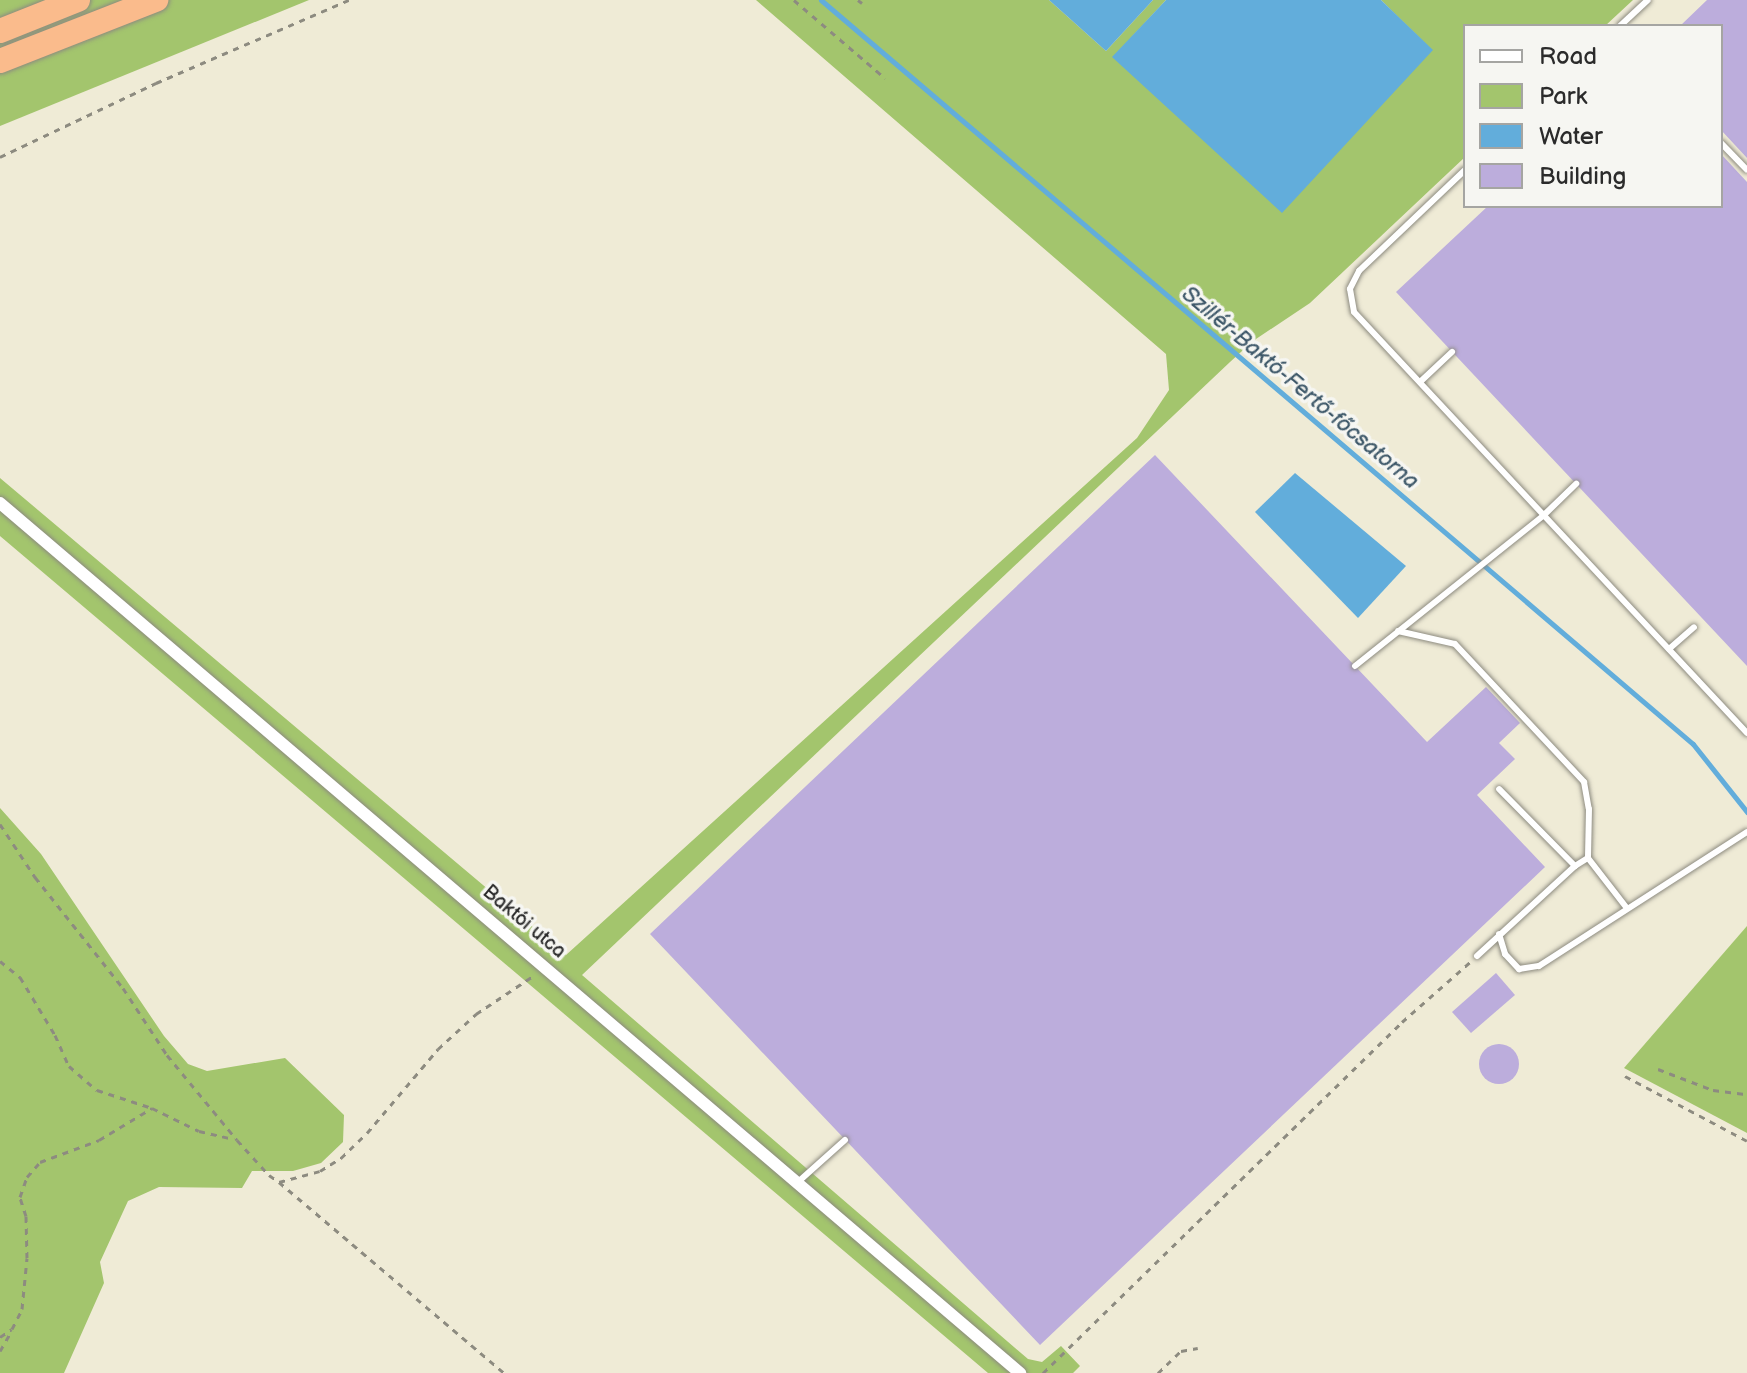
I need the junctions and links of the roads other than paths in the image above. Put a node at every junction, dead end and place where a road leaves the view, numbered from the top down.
1 (78, 0) edge
2 (156, 0) edge
3 (1648, 0) edge
4 (1622, 24) edge
5 (0, 31) edge
6 (0, 61) edge
7 (1723, 145) edge
8 (1747, 170) edge
9 (1463, 172) edge
10 (1452, 352) dead end
11 (1420, 382) junction
12 (1576, 484) dead end
13 (0, 503) edge
14 (1544, 515) junction
15 (1694, 627) dead end
16 (1398, 631) junction
17 (1669, 649) junction
18 (1355, 666) dead end
19 (1747, 733) edge
20 (1499, 789) dead end
21 (1744, 834) edge
22 (1588, 858) junction
23 (1575, 866) junction
24 (1626, 907) junction
25 (1499, 934) junction
26 (1477, 956) road end
27 (845, 1140) dead end
28 (798, 1182) junction
29 (1020, 1373) edge

1 - 5 highway
2 - 6 highway
3 - 4 lane
7 - 8 lane
9 - 11 lane
10 - 11 lane
11 - 14 lane
12 - 14 lane
13 - 28 street, Baktói utca
14 - 16 lane
14 - 17 lane
15 - 17 lane
16 - 18 lane
16 - 22 lane
17 - 19 lane
20 - 23 lane
21 - 24 lane
22 - 23 lane
22 - 24 lane
23 - 25 lane
24 - 25 lane
25 - 26 lane
27 - 28 lane
28 - 29 street, Baktói utca

